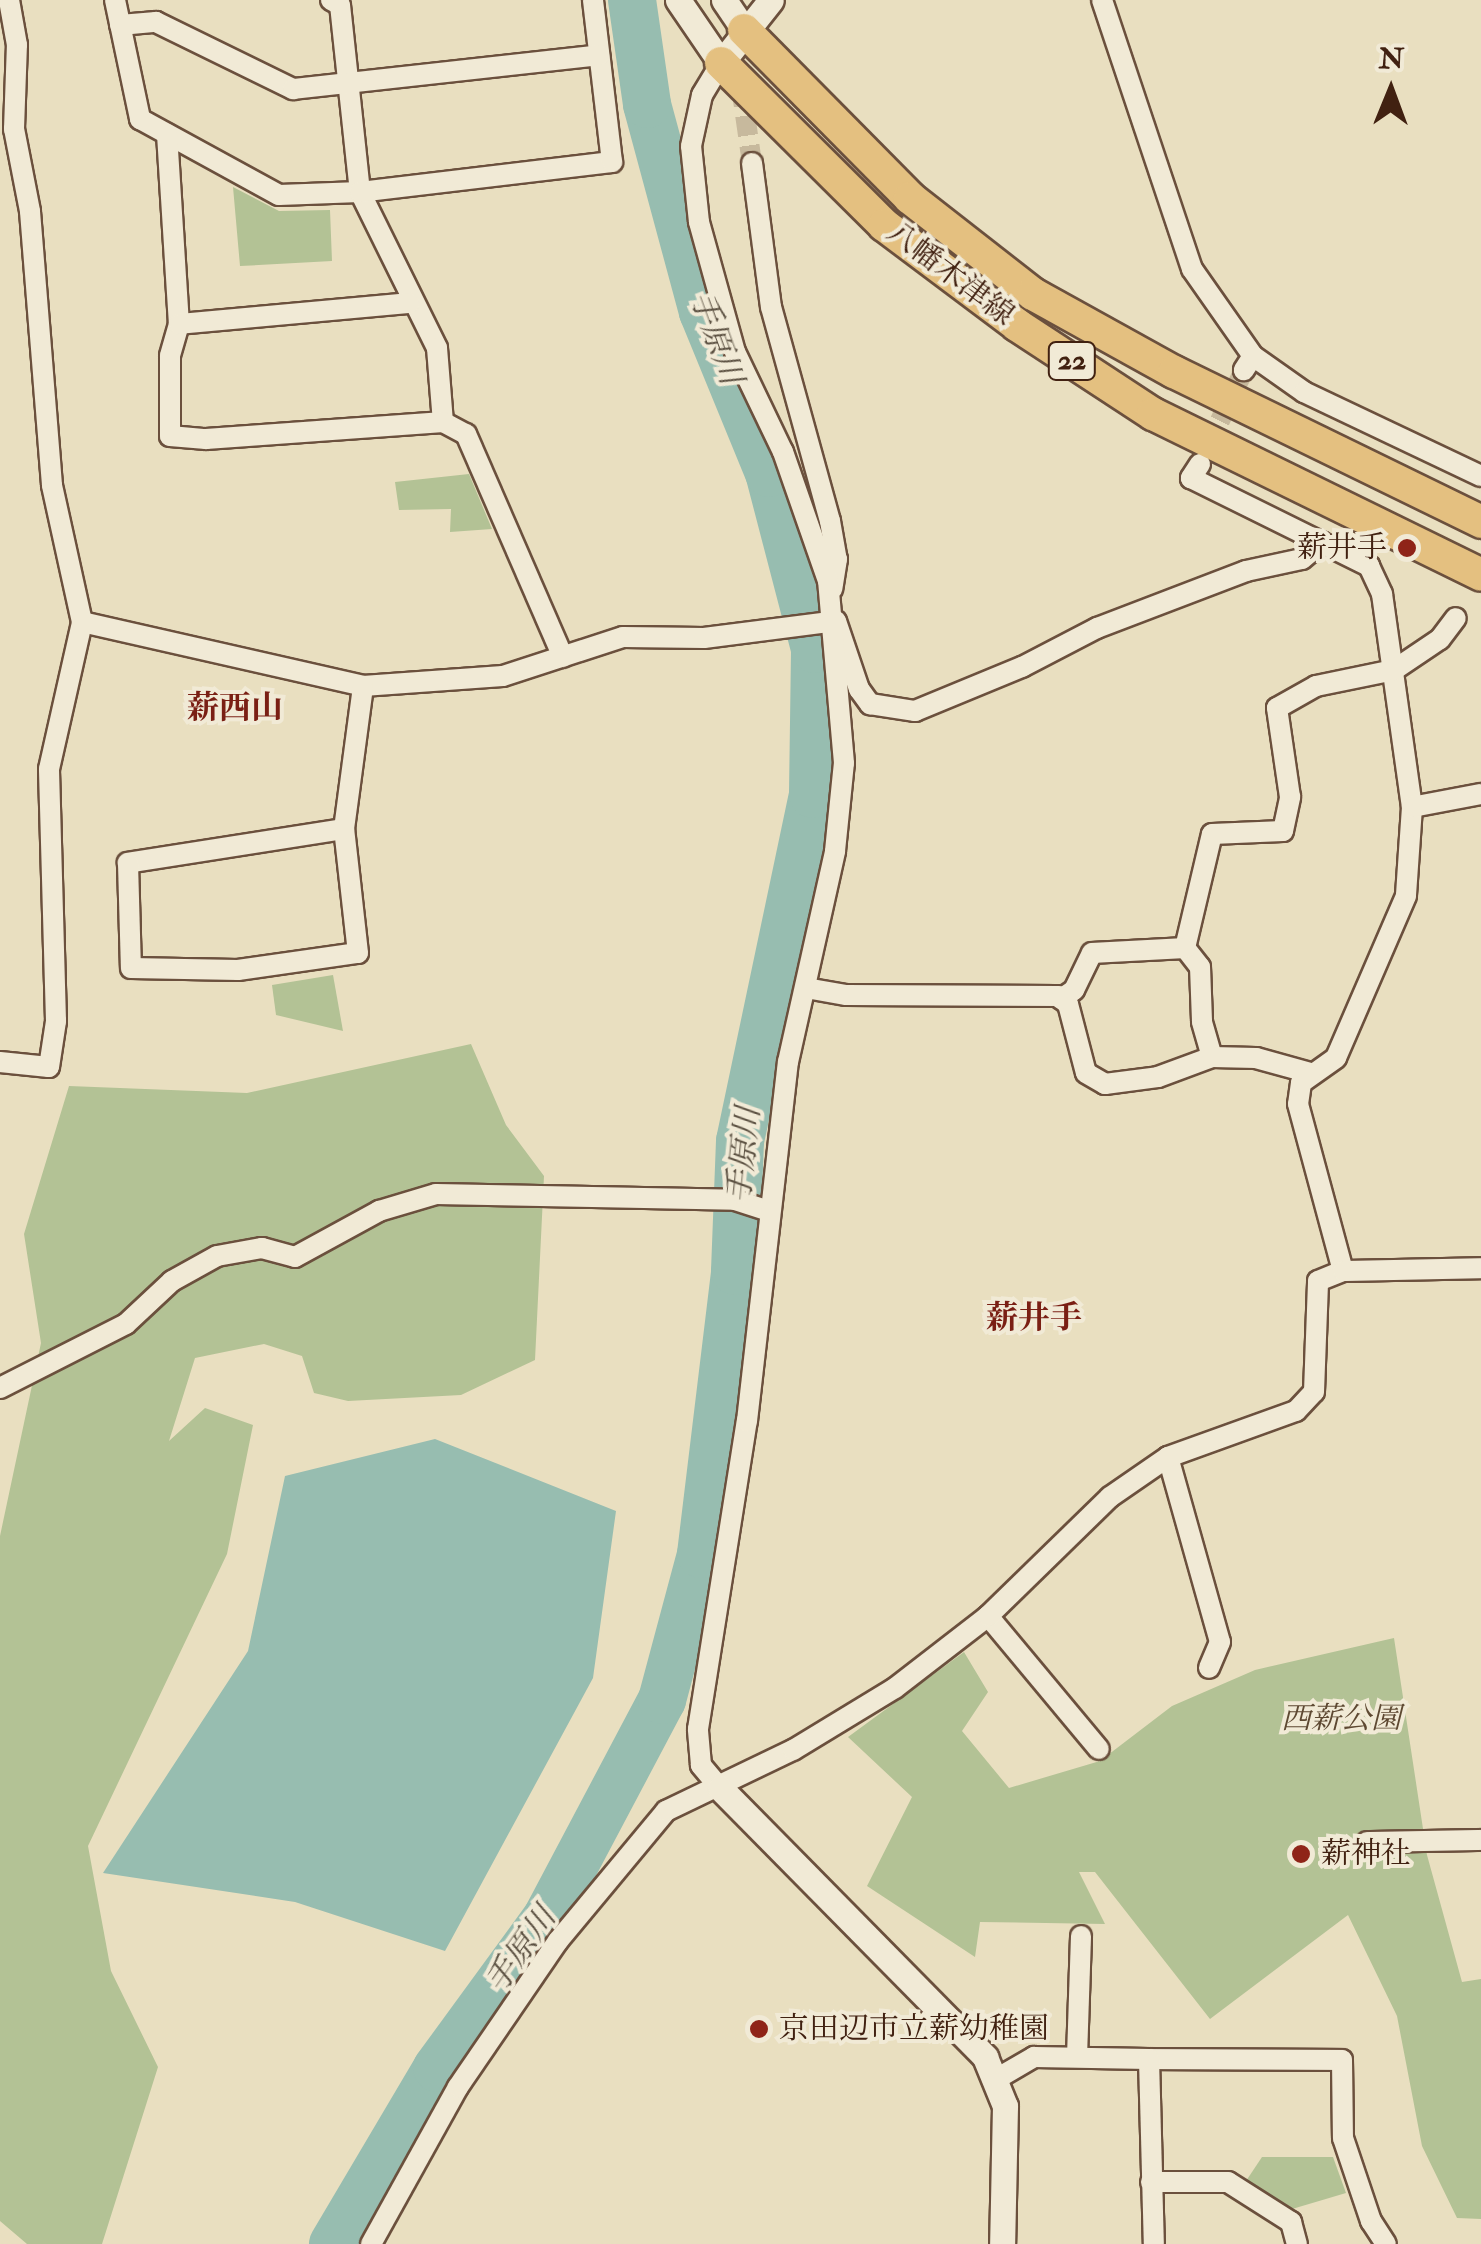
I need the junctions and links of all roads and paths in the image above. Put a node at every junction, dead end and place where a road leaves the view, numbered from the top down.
1 (9, 0) edge
2 (115, 0) edge
3 (331, 0) edge
4 (593, 0) edge
5 (678, 0) edge
6 (724, 0) edge
7 (772, 0) edge
8 (1102, 0) edge
9 (120, 26) junction
10 (744, 30) junction
11 (599, 55) junction
12 (721, 63) junction
13 (350, 85) junction
14 (167, 134) junction
15 (752, 163) tunnel mouth
16 (360, 192) junction
17 (409, 303) junction
18 (179, 324) junction
19 (443, 422) junction
20 (1200, 464) dead end
21 (1481, 476) edge
22 (1481, 522) edge
23 (1322, 542) junction
24 (1481, 575) edge
25 (831, 596) junction
26 (1456, 618) dead end
27 (82, 622) junction
28 (830, 623) junction
29 (564, 656) junction
30 (1394, 670) junction
31 (363, 686) junction
32 (1481, 794) edge
33 (1412, 806) junction
34 (344, 829) junction
35 (1185, 948) junction
36 (806, 988) junction
37 (1061, 999) junction
38 (1212, 1057) junction
39 (0, 1062) edge
40 (1310, 1074) junction
41 (768, 1211) junction
42 (1481, 1268) edge
43 (1343, 1271) junction
44 (0, 1388) edge
45 (1168, 1457) junction
46 (988, 1616) junction
47 (1209, 1668) dead end
48 (1098, 1749) dead end
49 (720, 1788) junction
50 (1481, 1840) edge
51 (1368, 1842) dead end
52 (1081, 1936) dead end
53 (1077, 2057) junction
54 (1149, 2059) junction
55 (998, 2078) junction
56 (1150, 2182) junction
57 (372, 2244) edge
58 (1002, 2244) edge
59 (1154, 2244) edge
60 (1298, 2244) edge
61 (1386, 2244) edge

1 - 27 street
2 - 9 street
3 - 13 street
4 - 11 street
5 - 12 street
6 - 10 street
7 - 10 street
8 - 21 street
9 - 13 street
9 - 14 street
10 - 12 street
10 - 22 main road, 八幡木津線 / 22
11 - 13 street
11 - 16 street
12 - 24 main road, 八幡木津線 / 22
12 - 25 street
13 - 16 street
14 - 16 street
14 - 18 street
15 - 25 street
16 - 17 street
17 - 18 street
17 - 19 street
18 - 19 street
19 - 29 street
20 - 23 street
23 - 28 street
23 - 30 street
25 - 28 street
26 - 30 street
27 - 31 street
27 - 39 street
28 - 29 street
28 - 36 street
29 - 31 street
30 - 33 street
30 - 35 street
31 - 34 street
32 - 33 street
33 - 40 street
34 - 34 street
35 - 37 street
35 - 38 street
36 - 37 street
36 - 41 street
37 - 38 street
38 - 40 street
40 - 43 street
41 - 44 street
41 - 49 street
42 - 43 street
43 - 45 street
45 - 46 street
45 - 47 street
46 - 48 street
46 - 49 street
49 - 55 street
49 - 57 street
50 - 51 street
52 - 53 street
53 - 54 street
53 - 55 street
54 - 56 street
54 - 61 street
55 - 58 street
56 - 59 street
56 - 60 street

